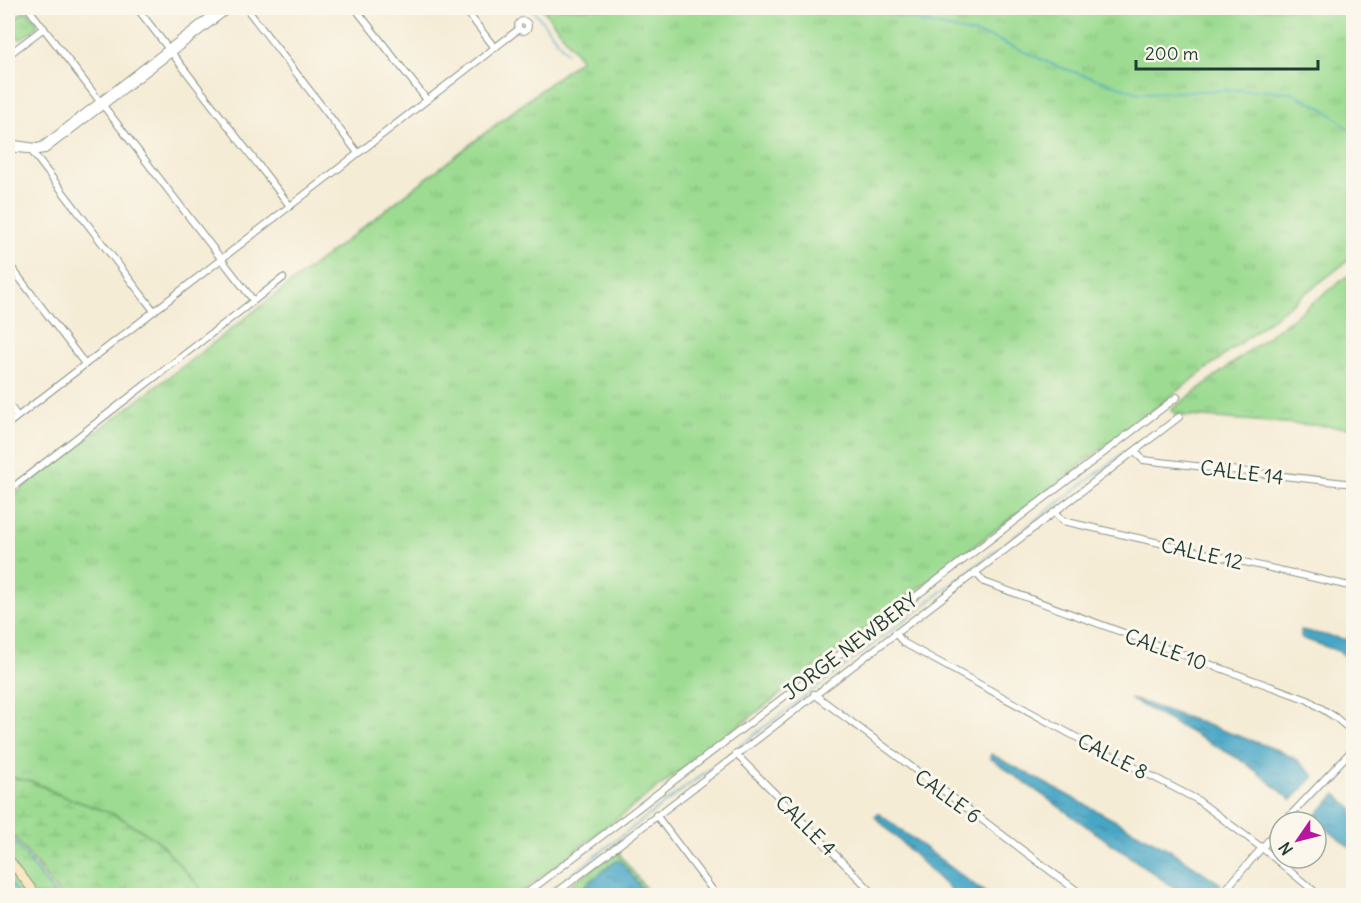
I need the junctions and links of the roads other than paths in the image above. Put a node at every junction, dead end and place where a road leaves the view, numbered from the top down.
1 (28, 8) edge
2 (137, 8) edge
3 (221, 8) edge
4 (230, 8) edge
5 (246, 8) edge
6 (355, 8) edge
7 (464, 8) edge
8 (44, 28) junction
9 (519, 29) dead end
10 (495, 48) junction
11 (170, 50) junction
12 (8, 55) edge
13 (427, 100) junction
14 (101, 103) junction
15 (8, 143) edge
16 (8, 148) edge
17 (29, 149) junction
18 (358, 153) junction
19 (290, 206) junction
20 (221, 259) junction
21 (8, 262) edge
22 (282, 278) dead end
23 (253, 300) junction
24 (154, 311) junction
25 (85, 364) junction
26 (1177, 398) dead end
27 (8, 403) edge
28 (17, 416) junction
29 (1179, 417) dead end
30 (8, 424) edge
31 (1135, 451) junction
32 (1353, 484) edge
33 (8, 491) edge
34 (1054, 512) junction
35 (975, 572) junction
36 (1353, 587) edge
37 (895, 633) junction
38 (814, 694) junction
39 (1353, 733) edge
40 (1353, 748) edge
41 (736, 754) junction
42 (1295, 810) edge
43 (656, 815) junction
44 (1268, 841) edge
45 (1262, 848) junction
46 (8, 858) edge
47 (37, 896) edge
48 (523, 896) edge
49 (552, 896) edge
50 (717, 896) edge
51 (876, 896) edge
52 (1084, 896) edge
53 (1220, 896) edge
54 (1320, 896) edge

1 - 8 street
2 - 11 street
3 - 11 street
4 - 11 street
5 - 18 street
6 - 13 street
7 - 10 street
8 - 12 street
8 - 14 street
9 - 10 street
10 - 13 street
11 - 14 street
11 - 19 street
13 - 18 street
14 - 17 street
14 - 20 street
15 - 17 street
16 - 17 street
17 - 24 street
18 - 19 street
19 - 20 street
20 - 23 street
20 - 24 street
21 - 25 street
22 - 23 street
23 - 33 street
24 - 25 street
25 - 28 street
26 - 48 street, JORGE NEWBERY
27 - 28 street
28 - 30 street
29 - 31 street
31 - 32 street, CALLE 14
31 - 34 street
34 - 35 street
34 - 36 street, CALLE 12
35 - 37 street
35 - 39 street, CALLE 10
37 - 38 street
37 - 45 street, CALLE 8
38 - 41 street
38 - 52 street, CALLE 6
40 - 42 street
41 - 43 street
41 - 51 street, CALLE 4
43 - 49 street
43 - 50 street
44 - 45 street
45 - 53 street
45 - 54 street, CALLE 8
46 - 47 main road

